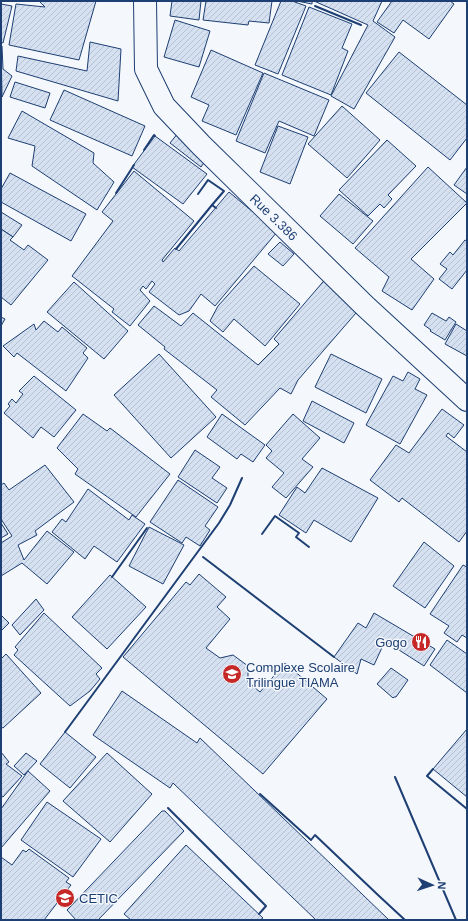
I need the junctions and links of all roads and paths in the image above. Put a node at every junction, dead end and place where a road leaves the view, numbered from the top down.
1 (140, 4) edge
2 (467, 400) edge

1 - 2 street, Rue 3.386

